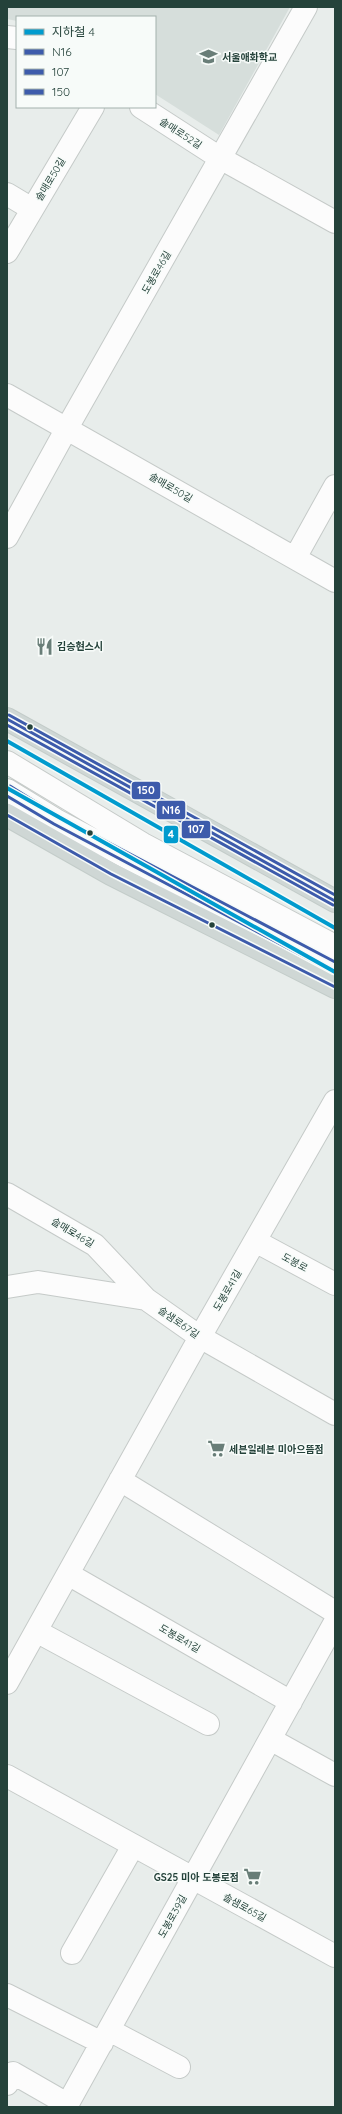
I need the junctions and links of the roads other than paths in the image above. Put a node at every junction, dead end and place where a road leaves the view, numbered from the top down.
1 (306, 7) edge
2 (92, 108) edge
3 (143, 108) edge
4 (220, 158) junction
5 (7, 194) edge
6 (32, 209) junction
7 (335, 222) edge
8 (7, 252) edge
9 (7, 395) edge
10 (67, 428) junction
11 (335, 486) edge
12 (7, 537) edge
13 (295, 558) junction
14 (335, 581) edge
15 (7, 719) edge
16 (7, 762) edge
17 (7, 790) edge
18 (7, 815) edge
19 (335, 901) edge
20 (335, 946) edge
21 (335, 968) edge
22 (335, 987) edge
23 (335, 1101) edge
24 (7, 1194) edge
25 (255, 1241) junction
26 (335, 1284) edge
27 (7, 1287) edge
28 (146, 1299) junction
29 (200, 1337) junction
30 (335, 1414) edge
31 (120, 1480) junction
32 (68, 1574) junction
33 (335, 1612) edge
34 (335, 1622) edge
35 (36, 1631) junction
36 (327, 1654) edge
37 (7, 1683) edge
38 (291, 1702) junction
39 (208, 1724) dead end
40 (270, 1739) junction
41 (7, 1776) edge
42 (335, 1776) edge
43 (133, 1846) junction
44 (193, 1879) junction
45 (72, 1953) dead end
46 (335, 1956) edge
47 (7, 1995) edge
48 (105, 2036) junction
49 (179, 2066) dead end
50 (10, 2078) edge
51 (66, 2106) edge

1 - 4 street, 도봉로46길
2 - 6 street, 솔매로50길
3 - 4 street, 솔매로52길
4 - 7 street, 솔매로52길
4 - 10 street, 도봉로46길
5 - 6 street
6 - 8 street, 솔매로50길
9 - 10 street, 솔매로50길
10 - 12 street, 도봉로46길
10 - 13 street, 솔매로50길
11 - 13 street
13 - 14 street, 솔매로50길
15 - 19 main road
16 - 20 street
17 - 21 street
18 - 22 main road
23 - 25 street, 도봉로41길
24 - 28 street, 솔매로46길
25 - 26 street, 도봉로
25 - 29 street, 도봉로41길
27 - 28 street, 솔샘로67길
28 - 29 street, 솔샘로67길
29 - 30 street, 솔샘로67길
29 - 31 street, 도봉로41길
31 - 32 street, 도봉로41길
31 - 33 street
32 - 35 street, 도봉로41길
32 - 38 street, 도봉로41길
34 - 36 street, 도봉로39길
35 - 37 street, 도봉로41길
35 - 39 street
36 - 38 street, 도봉로39길
38 - 40 street, 도봉로39길
40 - 42 street
40 - 44 street, 도봉로39길
41 - 43 street, 솔샘로65길
43 - 44 street, 솔샘로65길
43 - 45 street
44 - 46 street, 솔샘로65길
44 - 48 street, 도봉로39길
47 - 48 street
48 - 49 street
48 - 51 street, 도봉로39길
50 - 51 street, 도봉로39길

